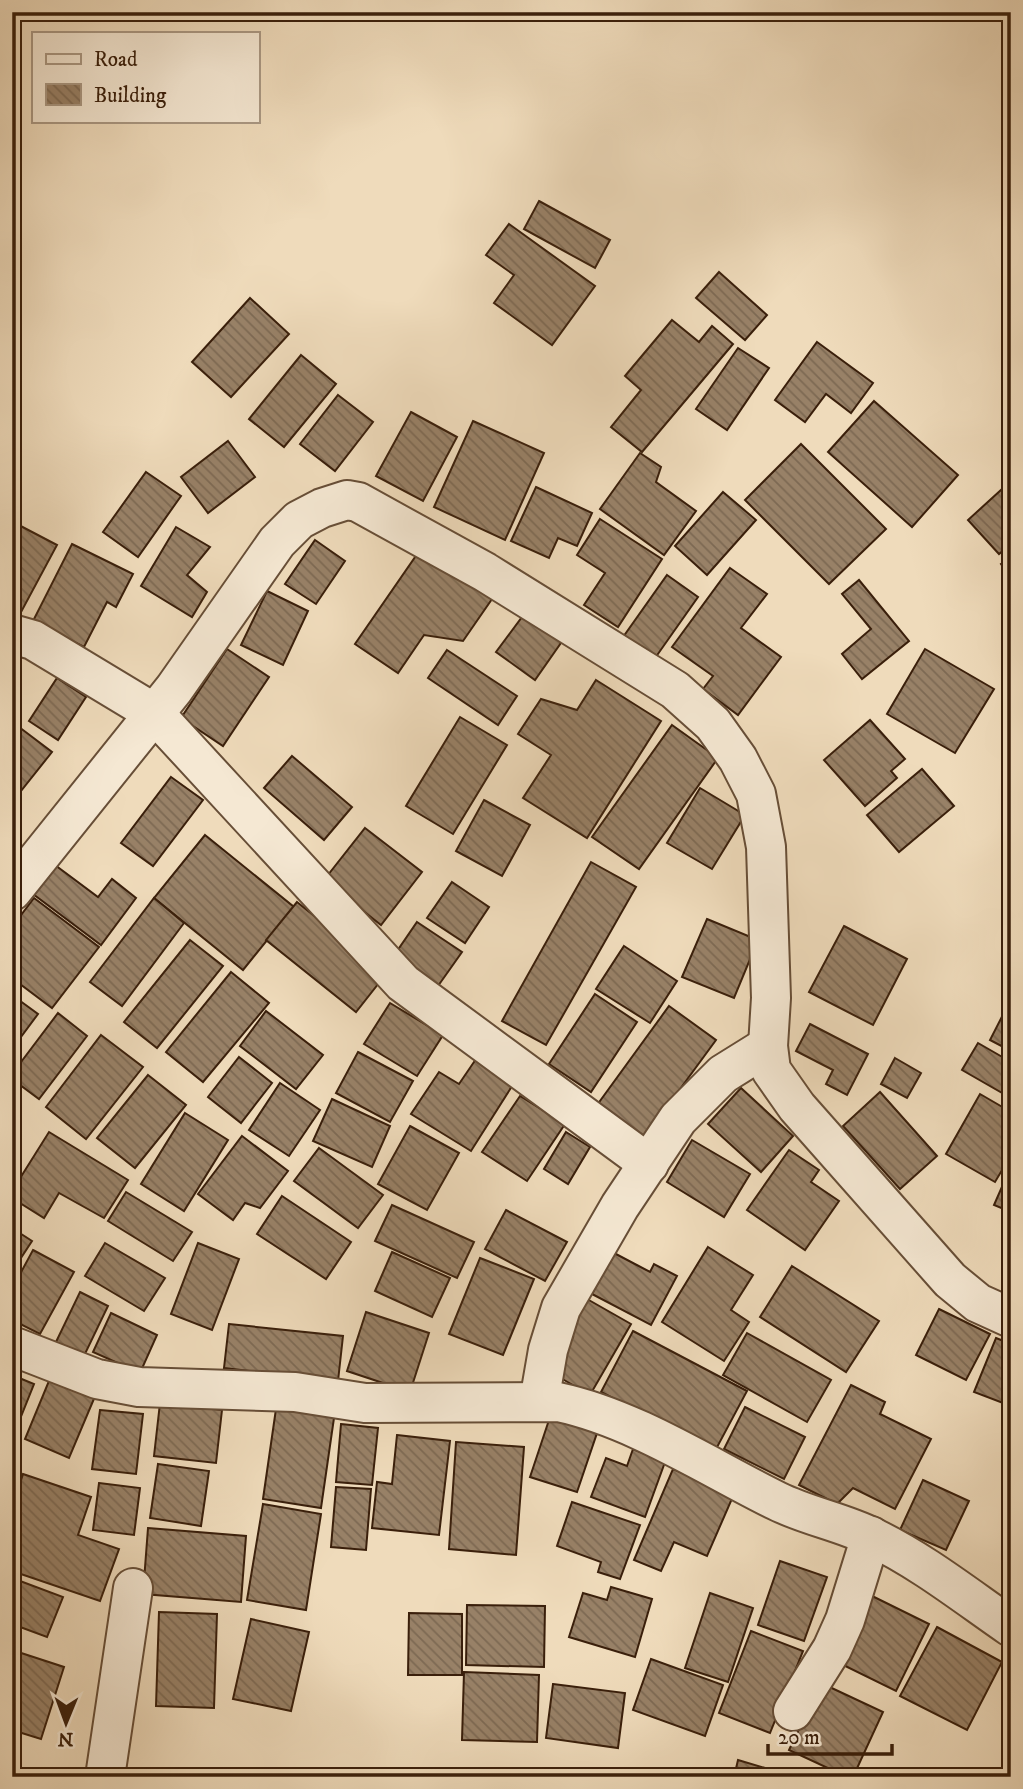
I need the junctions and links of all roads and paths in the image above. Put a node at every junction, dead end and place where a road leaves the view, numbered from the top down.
1 (12, 634) edge
2 (154, 713) junction
3 (12, 891) edge
4 (768, 1046) junction
5 (649, 1164) junction
6 (1011, 1318) edge
7 (12, 1346) edge
8 (539, 1402) junction
9 (871, 1536) junction
10 (133, 1588) dead end
11 (1011, 1628) edge
12 (793, 1711) dead end
13 (105, 1777) edge

1 - 2 street
2 - 3 street
2 - 4 street
2 - 5 street
4 - 5 street
4 - 6 street
5 - 8 street
7 - 8 street
8 - 9 street
9 - 11 street
9 - 12 street
10 - 13 street

